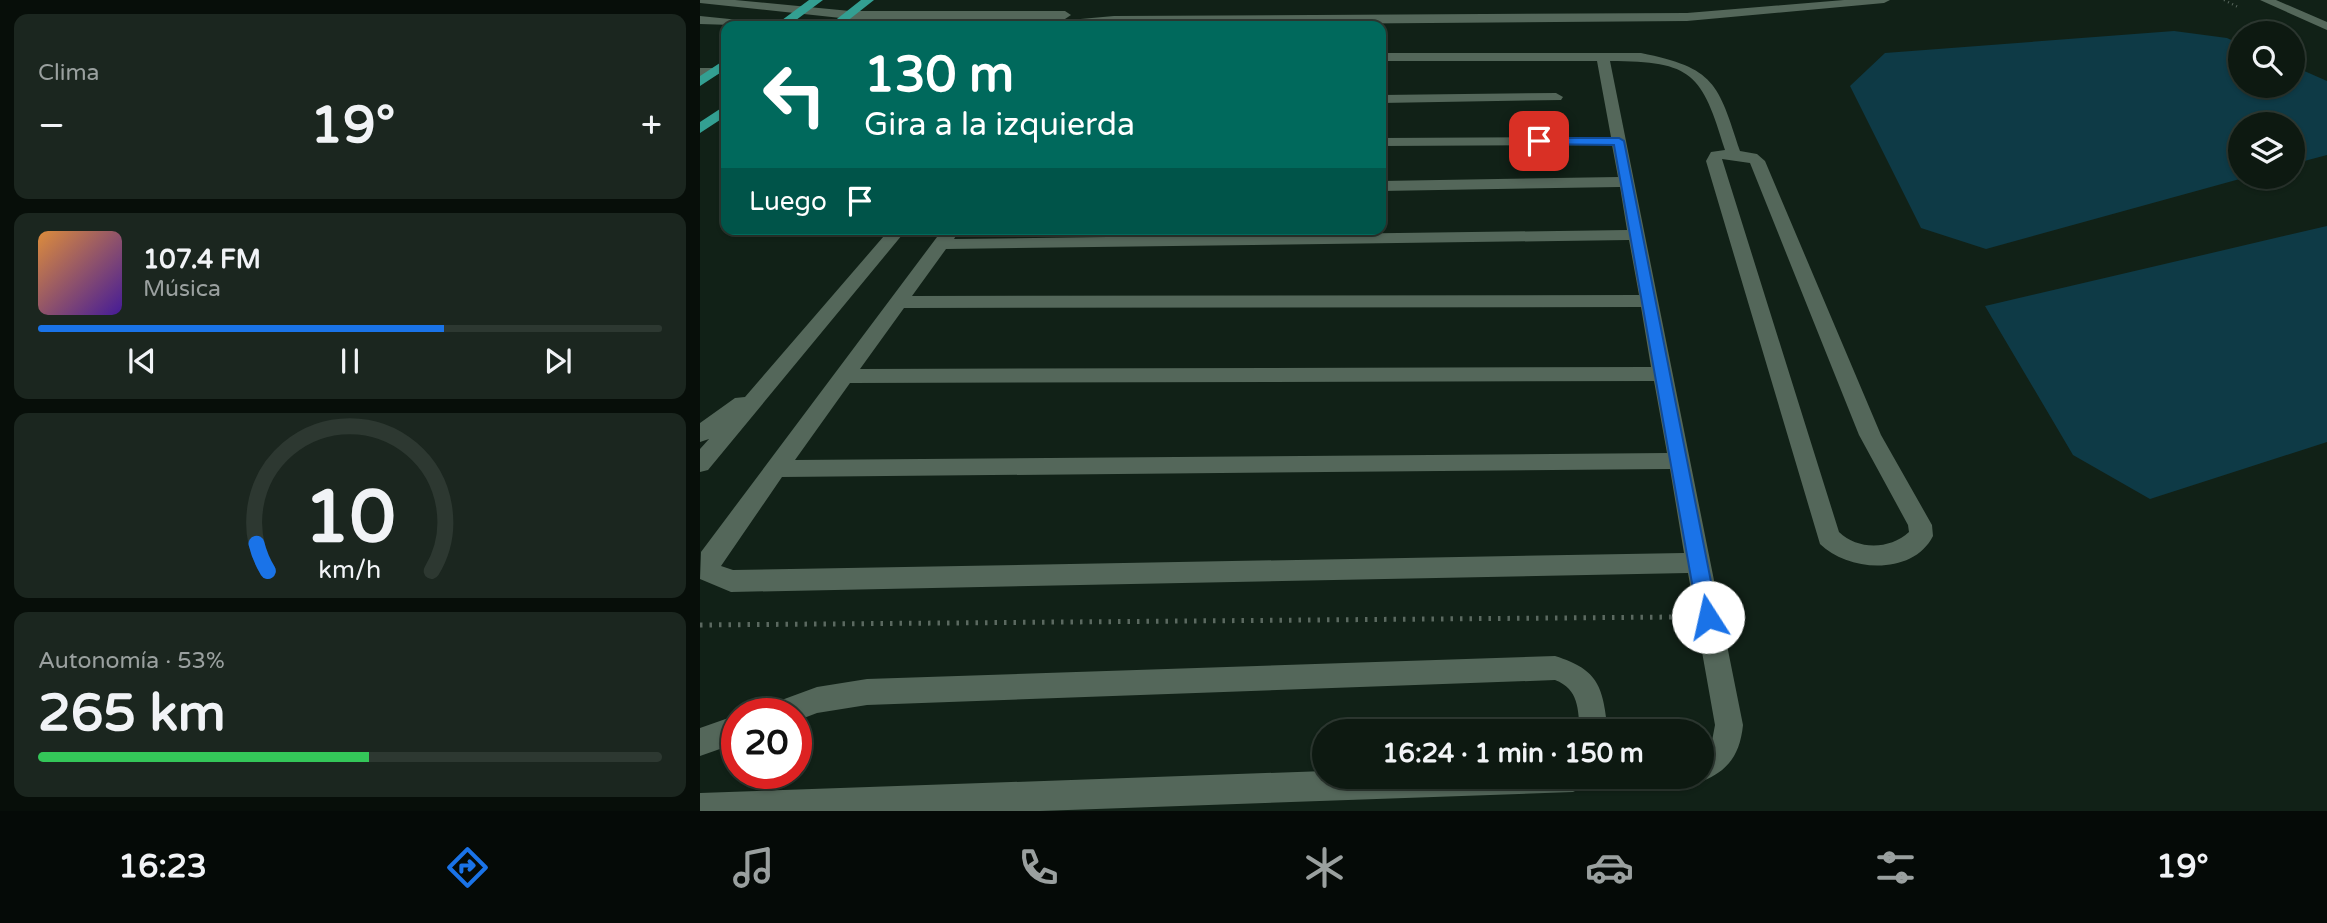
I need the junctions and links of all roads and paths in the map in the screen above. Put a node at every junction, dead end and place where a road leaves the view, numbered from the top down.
1 (817, 0) edge
2 (868, 0) edge
3 (969, 0) edge
4 (1884, 0) edge
5 (2266, 0) edge
6 (700, 1) edge
7 (757, 2) edge
8 (803, 11) junction
9 (954, 14) junction
10 (850, 15) junction
11 (700, 20) edge
12 (1114, 20) junction
13 (788, 21) edge
14 (841, 21) edge
15 (946, 21) edge
16 (1103, 21) edge
17 (721, 22) edge
18 (2327, 26) edge
19 (1386, 57) edge
20 (1603, 57) junction
21 (714, 69) edge
22 (700, 82) edge
23 (1556, 97) dead end
24 (1386, 99) edge
25 (721, 113) edge
26 (700, 129) edge
27 (1619, 141) junction
28 (1386, 142) edge
29 (1734, 155) junction
30 (1627, 183) junction
31 (1386, 186) edge
32 (894, 235) edge
33 (1636, 235) junction
34 (946, 237) edge
35 (1649, 301) junction
36 (898, 302) junction
37 (1663, 374) junction
38 (843, 376) junction
39 (766, 386) junction
40 (700, 434) edge
41 (1679, 461) junction
42 (700, 464) edge
43 (776, 469) junction
44 (1698, 563) junction
45 (1708, 617) junction
46 (700, 625) edge
47 (812, 702) edge
48 (1592, 719) edge
49 (721, 735) edge
50 (700, 742) edge
51 (1714, 761) edge
52 (1312, 786) edge
53 (700, 808) edge

1 - 8 main road
2 - 10 main road
3 - 9 lane
4 - 12 lane
5 - 18 lane
6 - 7 lane
7 - 8 lane
8 - 10 lane
8 - 13 main road
9 - 10 lane
9 - 12 lane
9 - 15 lane
10 - 14 main road
11 - 17 lane
12 - 16 lane
19 - 20 lane
20 - 27 lane
20 - 29 lane
21 - 22 main road
23 - 24 lane
25 - 26 main road
27 - 28 lane
27 - 30 lane
29 - 29 lane
30 - 31 lane
30 - 33 lane
32 - 39 lane
33 - 34 lane
33 - 35 lane
34 - 36 lane
35 - 36 lane
35 - 37 lane
36 - 38 lane
37 - 38 lane
37 - 41 lane
38 - 43 lane
39 - 40 lane
39 - 42 lane
41 - 43 lane
41 - 44 lane
43 - 44 lane
44 - 45 lane
45 - 46 path
45 - 51 lane
47 - 48 lane
49 - 50 lane
52 - 53 lane

